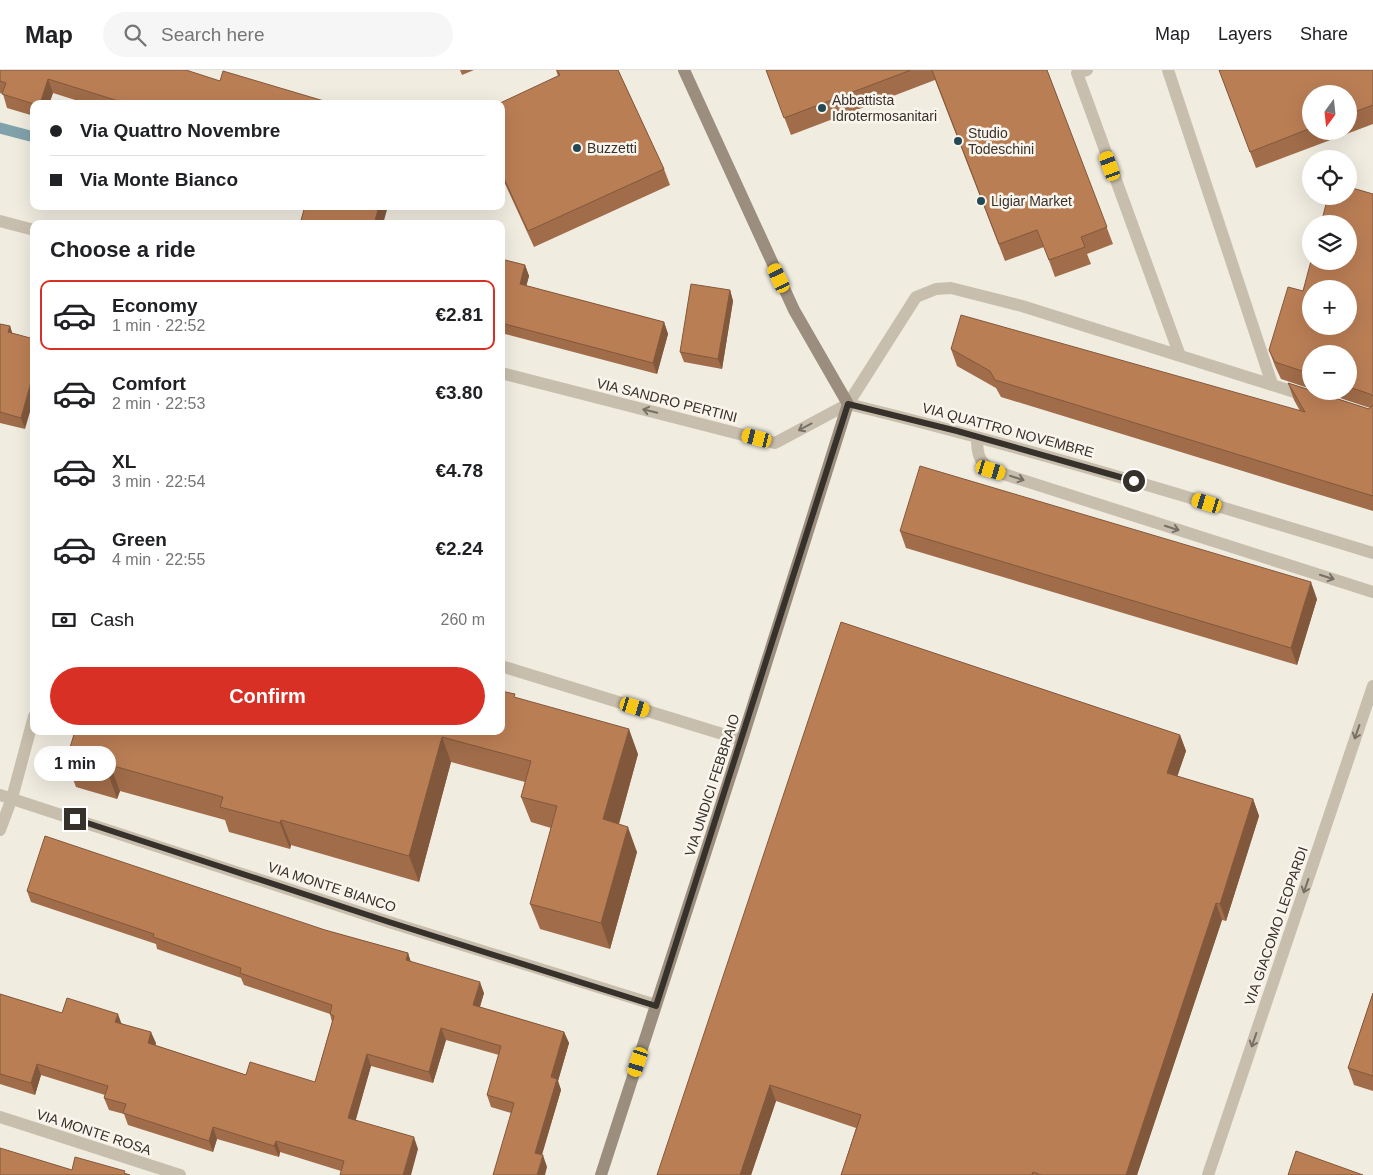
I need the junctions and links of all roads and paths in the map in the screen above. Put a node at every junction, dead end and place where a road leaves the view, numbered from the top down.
1 (684, 70) edge
2 (1087, 70) edge
3 (1168, 70) edge
4 (0, 221) edge
5 (30, 229) edge
6 (1178, 353) junction
7 (505, 373) edge
8 (1272, 384) junction
9 (1302, 394) edge
10 (848, 404) junction
11 (978, 437) junction
12 (1373, 552) edge
13 (1373, 592) edge
14 (505, 667) edge
15 (1373, 686) edge
16 (30, 727) edge
17 (742, 740) junction
18 (6, 796) edge
19 (0, 830) edge
20 (656, 1006) junction
21 (0, 1117) edge
22 (180, 1175) edge
23 (601, 1175) edge
24 (1208, 1175) edge

1 - 10 street
2 - 6 street
3 - 8 street
4 - 5 street
6 - 8 street
6 - 10 street
10 -> 7 street, VIA SANDRO PERTINI
8 - 9 street
10 - 11 street, VIA QUATTRO NOVEMBRE
10 - 17 street, VIA UNDICI FEBBRAIO
11 - 12 street, VIA QUATTRO NOVEMBRE
11 -> 13 street
14 - 17 street
15 -> 24 street, VIA GIACOMO LEOPARDI
16 - 18 street
17 - 20 street, VIA UNDICI FEBBRAIO
18 - 19 street
18 - 20 street, VIA MONTE BIANCO
20 - 23 street, VIA UNDICI FEBBRAIO
21 - 22 street, VIA MONTE ROSA

